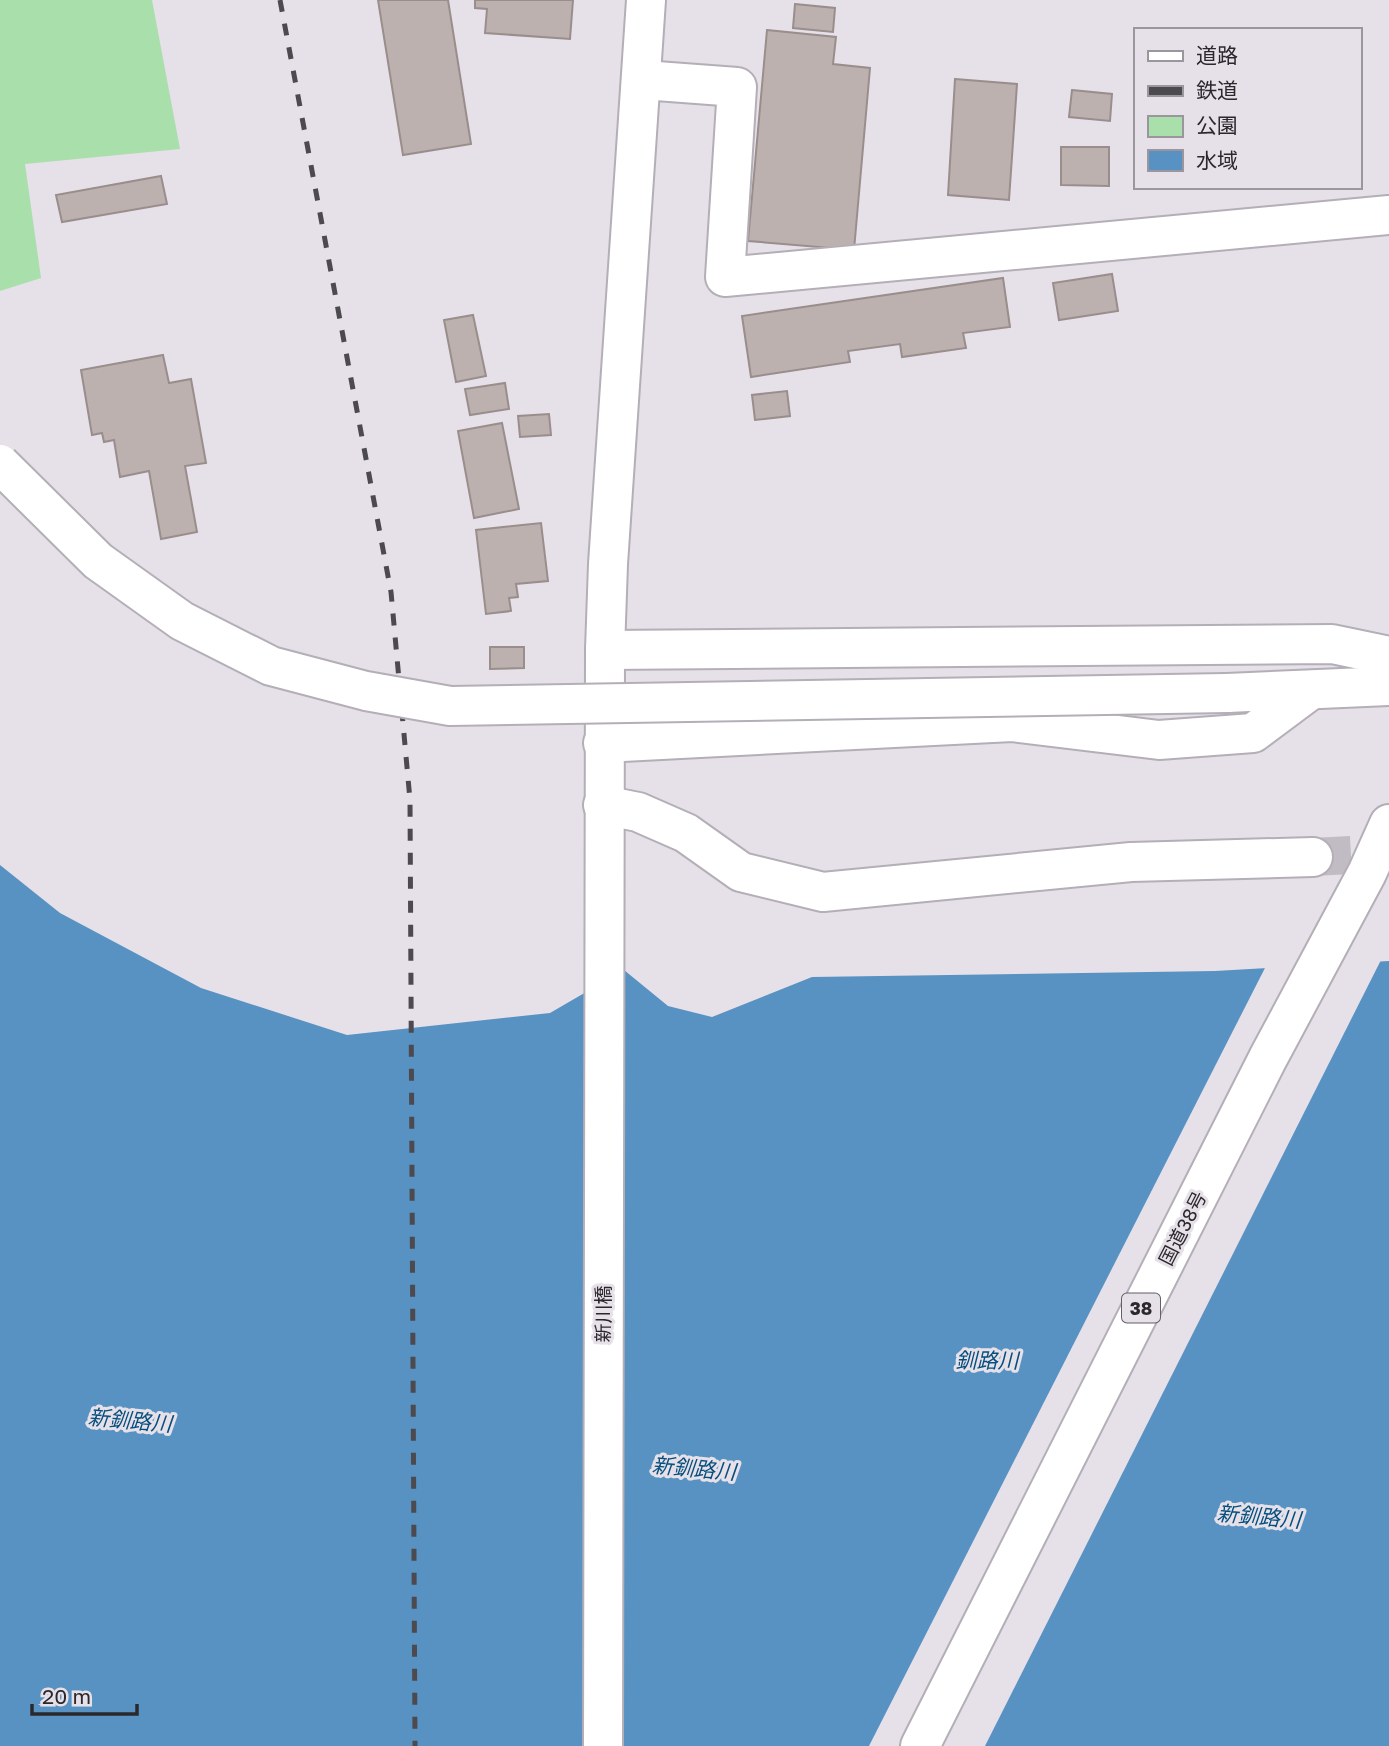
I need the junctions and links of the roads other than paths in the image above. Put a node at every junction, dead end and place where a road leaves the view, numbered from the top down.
1 (646, 0) edge
2 (642, 80) junction
3 (1389, 215) edge
4 (0, 464) edge
5 (605, 650) junction
6 (1389, 656) edge
7 (1389, 686) edge
8 (1308, 691) junction
9 (603, 743) junction
10 (603, 804) junction
11 (1389, 824) edge
12 (1313, 857) tunnel mouth
13 (603, 1746) edge
14 (920, 1746) edge

1 - 2 main road, 新川橋
2 - 3 main road
2 - 5 main road, 新川橋
4 - 8 main road, bridge
5 - 6 main road
5 - 9 main road, 新川橋
7 - 8 main road
8 - 9 main road
9 - 10 main road, 新川橋
10 - 12 main road
10 - 13 main road, 新川橋
11 - 14 main road, 国道38号 / 38

